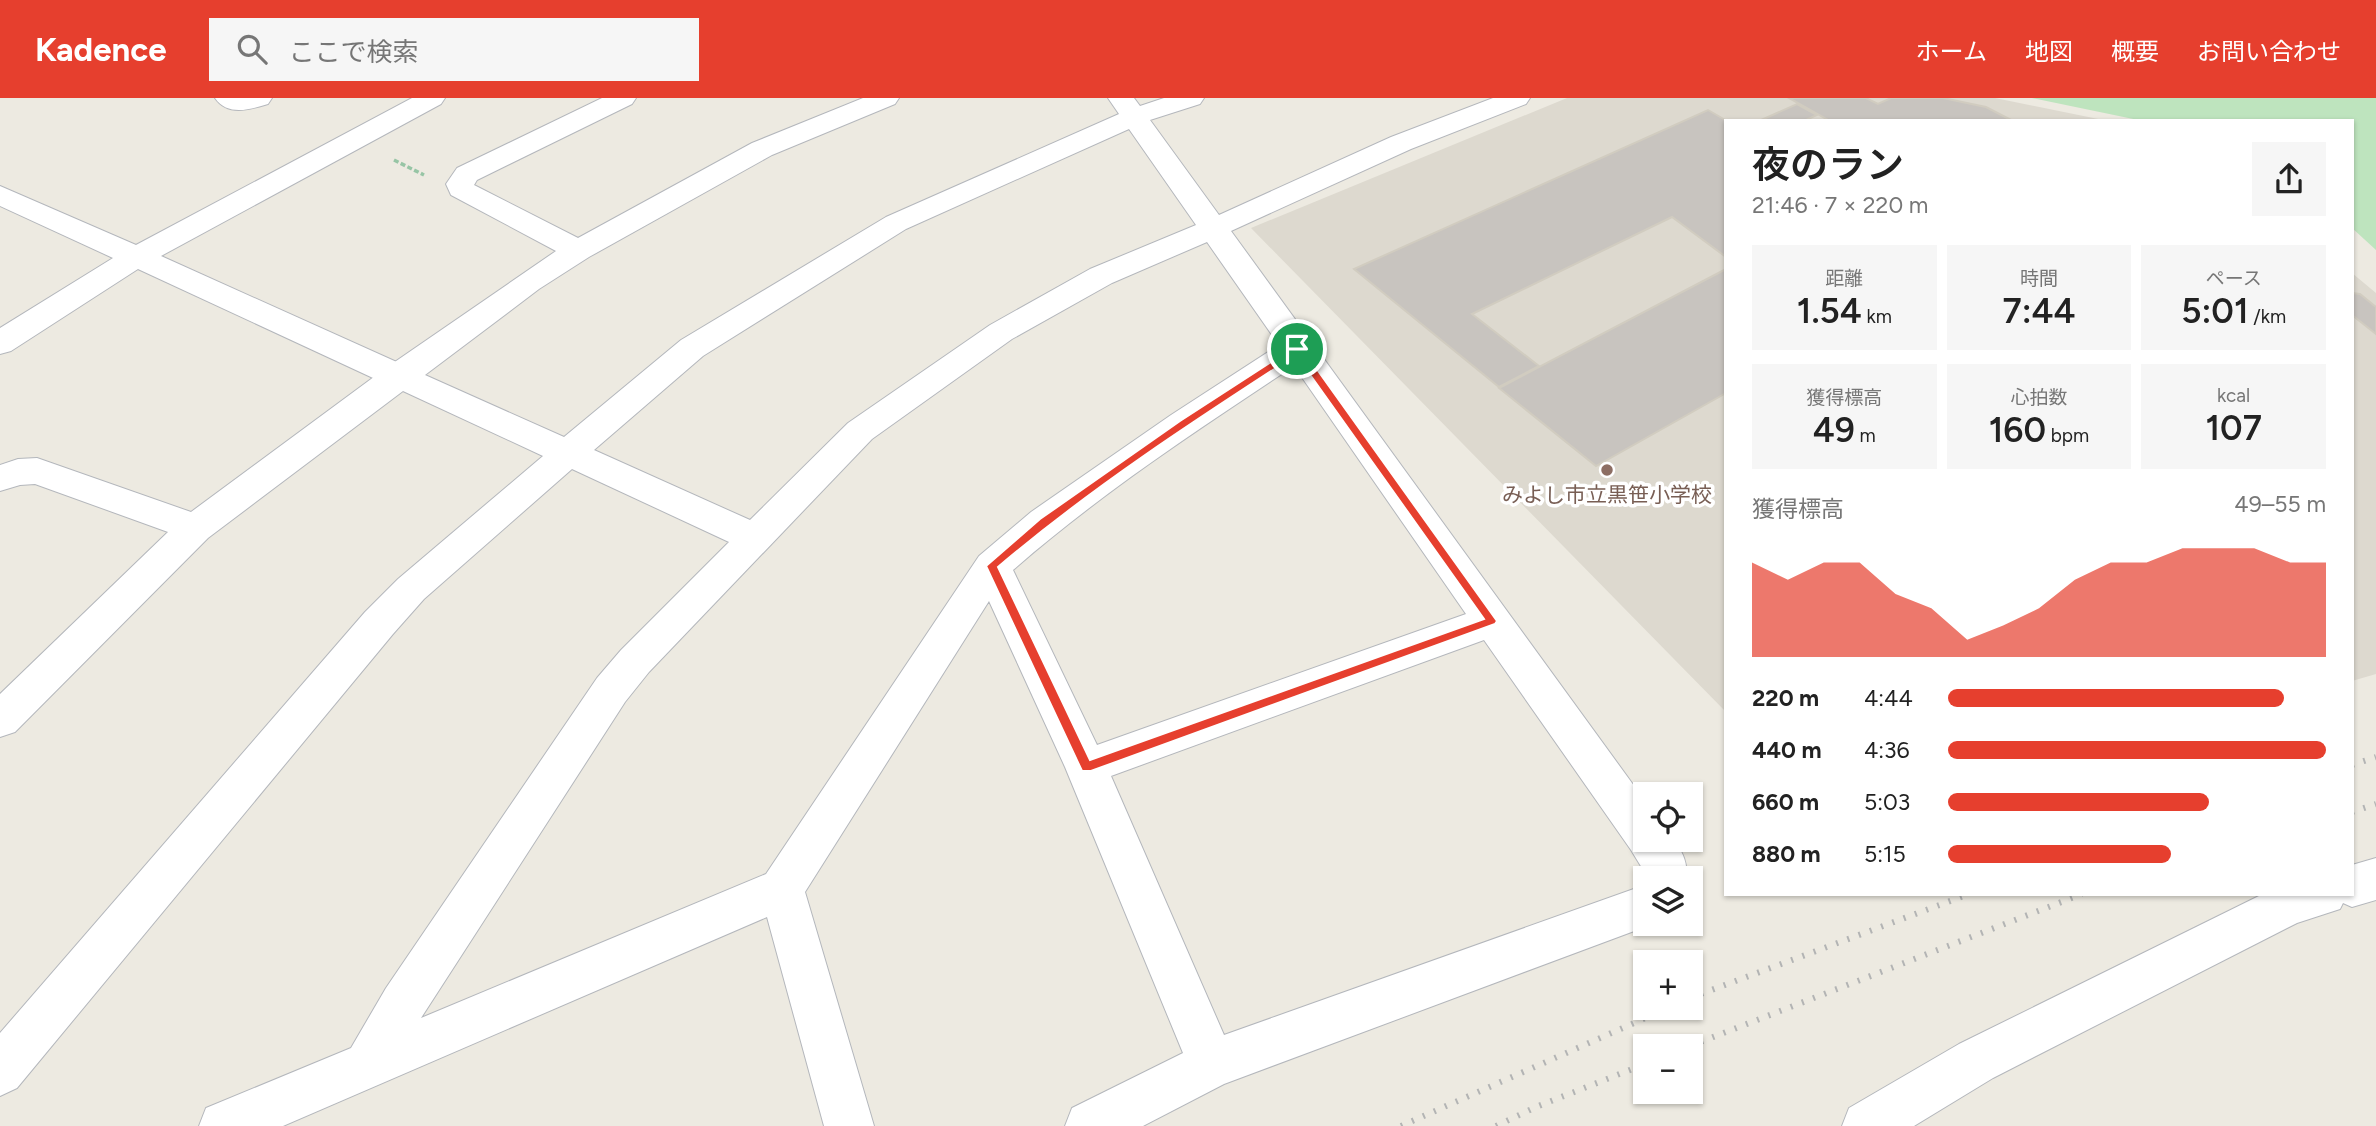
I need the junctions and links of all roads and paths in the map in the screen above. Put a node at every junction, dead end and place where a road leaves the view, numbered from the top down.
1 (228, 98) edge
2 (259, 98) edge
3 (432, 98) edge
4 (622, 98) edge
5 (886, 98) edge
6 (1191, 98) edge
7 (1509, 99) edge
8 (1127, 107) edge
9 (360, 136) junction
10 (461, 189) junction
11 (0, 195) edge
12 (1214, 228) junction
13 (578, 250) junction
14 (135, 258) junction
15 (0, 343) edge
16 (1297, 349) junction
17 (398, 376) junction
18 (569, 454) junction
19 (0, 478) edge
20 (195, 528) junction
21 (755, 538) junction
22 (992, 566) junction
23 (1491, 621) junction
24 (0, 720) edge
25 (1086, 767) junction
26 (1633, 819) edge
27 (2376, 879) edge
28 (2354, 885) edge
29 (782, 889) junction
30 (2317, 896) edge
31 (1633, 910) edge
32 (369, 1063) junction
33 (1212, 1064) junction
34 (0, 1071) edge
35 (224, 1126) edge
36 (849, 1126) edge
37 (1090, 1126) edge
38 (1867, 1126) edge

1 - 2 street
3 - 9 street
4 - 10 street
5 - 13 street
6 - 8 street
7 - 12 street
8 - 12 street
8 - 18 street
9 - 10 path
9 - 14 street
10 - 13 street
11 - 14 street
12 - 16 street
12 - 21 street
13 - 17 street
14 - 15 street
14 - 17 street
16 - 22 street
16 - 23 street
17 - 18 street
17 - 20 street
18 - 21 street
18 - 34 street
19 - 20 street
20 - 24 street
21 - 32 street
22 - 25 street
22 - 29 street
23 - 25 street
23 - 26 street
25 - 33 street
27 - 28 street
29 - 32 street
29 - 36 street
30 - 38 street
31 - 33 street
32 - 35 street
33 - 37 street

